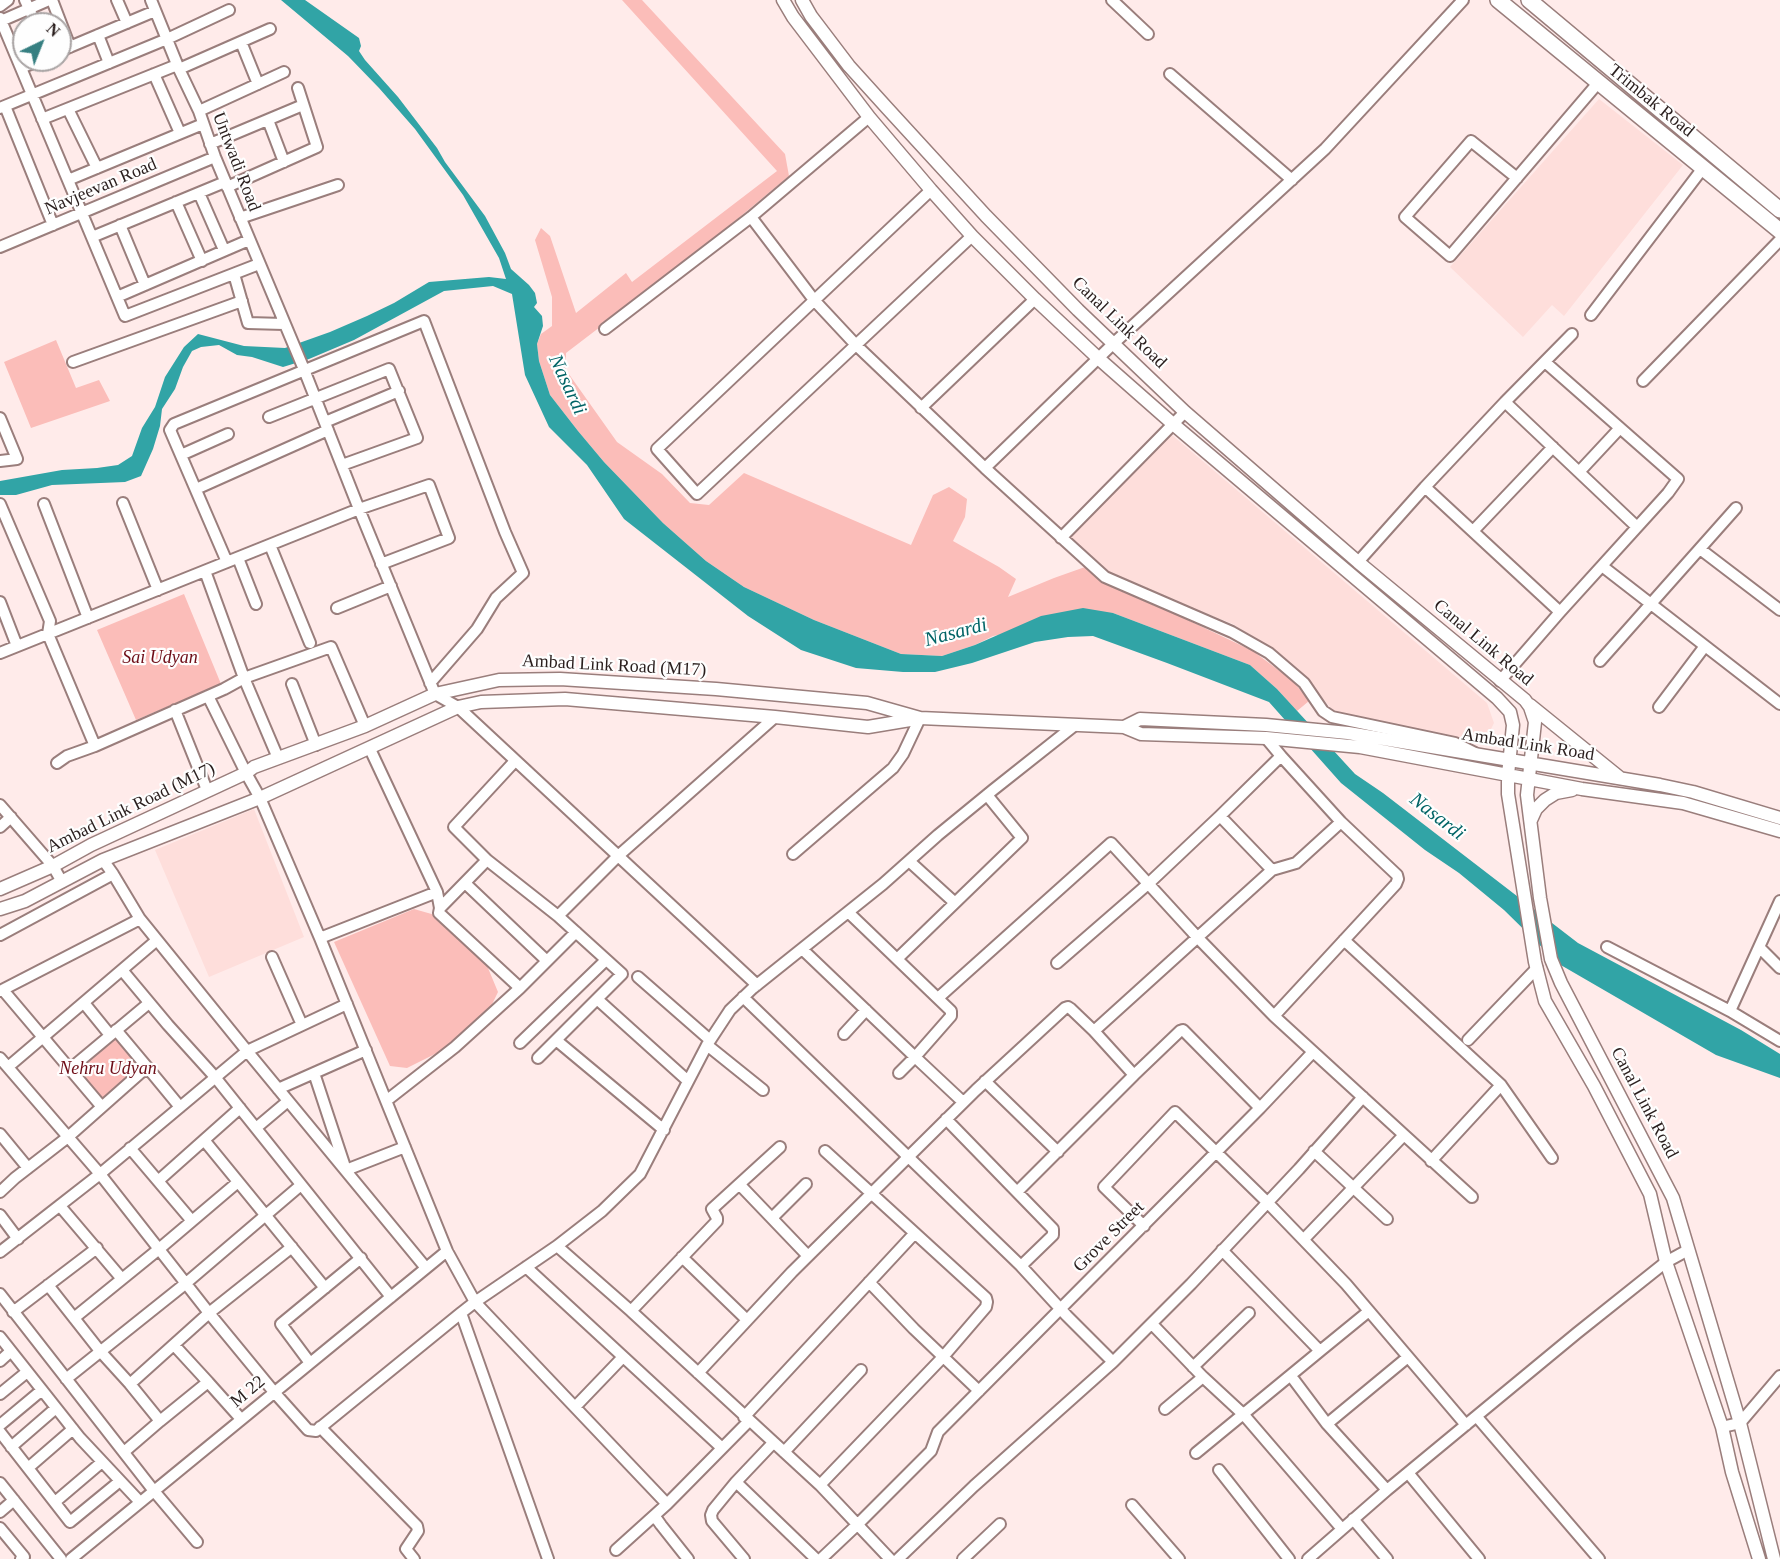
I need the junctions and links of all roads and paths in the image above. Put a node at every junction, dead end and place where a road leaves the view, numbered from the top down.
1 (8, 0) edge
2 (50, 0) edge
3 (117, 0) edge
4 (783, 0) edge
5 (802, 0) edge
6 (1112, 0) edge
7 (1463, 0) edge
8 (1498, 0) edge
9 (1529, 0) edge
10 (27, 4) edge
11 (153, 5) edge
12 (0, 6) edge
13 (229, 10) dead end
14 (1, 19) edge
15 (127, 23) junction
16 (270, 29) dead end
17 (1148, 34) dead end
18 (98, 35) junction
19 (167, 39) junction
20 (241, 42) junction
21 (12, 46) edge
22 (72, 46) edge
23 (109, 63) junction
24 (178, 67) junction
25 (23, 72) edge
26 (284, 72) dead end
27 (154, 74) junction
28 (1170, 74) dead end
29 (1598, 83) junction
30 (258, 84) junction
31 (298, 88) dead end
32 (32, 96) junction
33 (303, 105) junction
34 (3, 107) edge
35 (68, 109) junction
36 (199, 111) junction
37 (869, 117) junction
38 (42, 119) junction
39 (268, 120) junction
40 (203, 124) junction
41 (180, 133) junction
42 (210, 144) junction
43 (215, 157) junction
44 (284, 162) junction
45 (97, 168) junction
46 (1703, 168) junction
47 (1517, 178) junction
48 (68, 180) junction
49 (1292, 180) junction
50 (226, 185) junction
51 (338, 185) dead end
52 (931, 190) junction
53 (199, 193) junction
54 (176, 202) junction
55 (1780, 210) edge
56 (82, 213) junction
57 (751, 217) junction
58 (240, 218) junction
59 (53, 225) junction
60 (120, 225) junction
61 (1780, 231) edge
62 (972, 236) junction
63 (92, 237) junction
64 (249, 240) junction
65 (1780, 240) edge
66 (0, 248) edge
67 (224, 250) junction
68 (202, 261) junction
69 (259, 264) junction
70 (234, 274) junction
71 (145, 285) junction
72 (117, 297) junction
73 (1035, 299) junction
74 (814, 300) junction
75 (242, 302) junction
76 (1591, 315) dead end
77 (284, 324) junction
78 (605, 329) dead end
79 (1572, 334) dead end
80 (1114, 343) junction
81 (856, 345) junction
82 (1098, 358) junction
83 (73, 362) dead end
84 (1545, 362) junction
85 (304, 369) junction
86 (1643, 381) dead end
87 (399, 391) junction
88 (315, 398) junction
89 (1505, 402) junction
90 (921, 408) junction
91 (1185, 412) junction
92 (269, 417) dead end
93 (0, 418) edge
94 (1173, 424) junction
95 (326, 426) junction
96 (1620, 428) junction
97 (228, 434) dead end
98 (1553, 447) junction
99 (181, 455) junction
100 (0, 461) edge
101 (342, 465) junction
102 (985, 468) junction
103 (1579, 472) junction
104 (1425, 487) junction
105 (196, 489) junction
106 (123, 503) dead end
107 (0, 504) edge
108 (44, 504) dead end
109 (1736, 507) dead end
110 (359, 509) junction
111 (1637, 527) junction
112 (1474, 530) junction
113 (1061, 538) junction
114 (270, 545) junction
115 (1700, 549) junction
116 (238, 558) junction
117 (227, 562) junction
118 (1358, 562) junction
119 (381, 564) junction
120 (1602, 566) junction
121 (205, 571) junction
122 (391, 586) junction
123 (158, 590) junction
124 (0, 602) edge
125 (256, 604) dead end
126 (1651, 604) junction
127 (337, 608) dead end
128 (1780, 610) edge
129 (1560, 612) junction
130 (88, 618) junction
131 (48, 634) junction
132 (310, 643) dead end
133 (17, 646) junction
134 (1705, 646) junction
135 (0, 653) edge
136 (1600, 661) dead end
137 (244, 678) junction
138 (1500, 681) junction
139 (292, 684) dead end
140 (433, 689) junction
141 (208, 696) junction
142 (1525, 700) junction
143 (1780, 704) edge
144 (458, 707) junction
145 (1659, 707) dead end
146 (175, 711) junction
147 (776, 717) junction
148 (920, 718) junction
149 (1076, 725) junction
150 (1266, 725) joint
151 (365, 726) junction
152 (1124, 727) junction
153 (1266, 738) junction
154 (1282, 739) joint
155 (1442, 744) junction
156 (316, 745) junction
157 (95, 746) junction
158 (370, 749) junction
159 (1281, 756) junction
160 (278, 758) junction
161 (1509, 760) junction
162 (515, 761) junction
163 (57, 763) dead end
164 (1531, 763) junction
165 (246, 773) junction
166 (1508, 775) junction
167 (1621, 778) junction
168 (1529, 779) junction
169 (1582, 789) junction
170 (207, 790) junction
171 (987, 795) junction
172 (261, 798) junction
173 (0, 805) edge
174 (1220, 816) junction
175 (11, 817) junction
176 (1780, 818) edge
177 (1530, 820) junction
178 (1341, 822) junction
179 (0, 827) edge
180 (1780, 831) edge
181 (793, 854) dead end
182 (618, 856) junction
183 (102, 860) junction
184 (487, 860) junction
185 (909, 861) junction
186 (53, 866) junction
187 (1272, 870) junction
188 (113, 874) junction
189 (62, 882) junction
190 (465, 883) junction
191 (1148, 884) junction
192 (0, 890) edge
193 (437, 892) junction
194 (1780, 901) edge
195 (954, 902) junction
196 (440, 908) junction
197 (0, 909) edge
198 (848, 912) junction
199 (558, 916) junction
200 (140, 919) junction
201 (576, 932) junction
202 (0, 935) edge
203 (320, 938) junction
204 (1198, 938) junction
205 (157, 940) junction
206 (1344, 940) junction
207 (1607, 947) dead end
208 (1760, 948) junction
209 (802, 949) junction
210 (272, 957) dead end
211 (897, 959) junction
212 (606, 960) junction
213 (547, 961) junction
214 (1057, 963) dead end
215 (1537, 968) junction
216 (1780, 968) edge
217 (122, 970) junction
218 (638, 977) dead end
219 (757, 985) junction
220 (520, 988) junction
221 (2, 991) edge
222 (744, 998) junction
223 (938, 998) junction
224 (597, 999) junction
225 (84, 1003) junction
226 (149, 1003) junction
227 (347, 1004) junction
228 (866, 1010) junction
229 (1730, 1011) junction
230 (1274, 1016) junction
231 (302, 1025) junction
232 (1094, 1031) junction
233 (113, 1033) junction
234 (844, 1034) dead end
235 (43, 1037) junction
236 (556, 1040) junction
237 (1468, 1040) dead end
238 (1780, 1041) edge
239 (709, 1043) junction
240 (520, 1044) dead end
241 (366, 1050) junction
242 (247, 1051) junction
243 (1312, 1052) junction
244 (915, 1057) junction
245 (0, 1058) edge
246 (538, 1059) dead end
247 (8, 1067) junction
248 (147, 1067) junction
249 (70, 1069) junction
250 (314, 1073) junction
251 (899, 1073) dead end
252 (1134, 1075) junction
253 (215, 1077) junction
254 (985, 1081) junction
255 (688, 1082) junction
256 (1501, 1085) junction
257 (278, 1089) junction
258 (763, 1090) dead end
259 (1362, 1097) junction
260 (288, 1101) junction
261 (386, 1101) junction
262 (963, 1102) junction
263 (102, 1107) junction
264 (180, 1107) junction
265 (240, 1108) junction
266 (1260, 1108) junction
267 (946, 1119) junction
268 (256, 1128) junction
269 (663, 1130) junction
270 (0, 1134) edge
271 (1404, 1136) junction
272 (68, 1137) junction
273 (204, 1140) junction
274 (405, 1147) junction
275 (780, 1147) dead end
276 (130, 1148) junction
277 (825, 1151) dead end
278 (1314, 1151) junction
279 (1058, 1152) junction
280 (1216, 1152) junction
281 (908, 1157) junction
282 (1552, 1158) dead end
283 (1431, 1161) junction
284 (28, 1168) junction
285 (345, 1170) junction
286 (100, 1174) junction
287 (158, 1181) junction
288 (238, 1182) junction
289 (806, 1184) dead end
290 (301, 1185) junction
291 (740, 1185) junction
292 (1353, 1188) junction
293 (0, 1192) edge
294 (1017, 1192) junction
295 (872, 1193) junction
296 (1472, 1197) dead end
297 (1267, 1202) junction
298 (60, 1206) junction
299 (0, 1215) edge
300 (265, 1215) junction
301 (772, 1218) junction
302 (1387, 1219) dead end
303 (192, 1221) junction
304 (1144, 1226) junction
305 (914, 1234) junction
306 (18, 1239) junction
307 (1304, 1239) junction
308 (556, 1246) junction
309 (292, 1247) junction
310 (96, 1248) junction
311 (159, 1250) junction
312 (1222, 1250) junction
313 (1688, 1250) junction
314 (447, 1251) junction
315 (0, 1252) edge
316 (808, 1256) junction
317 (682, 1257) junction
318 (361, 1258) junction
319 (1666, 1262) junction
320 (1021, 1266) junction
321 (526, 1267) junction
322 (426, 1268) junction
323 (122, 1279) junction
324 (869, 1282) junction
325 (185, 1284) junction
326 (48, 1285) junction
327 (325, 1288) junction
328 (0, 1294) edge
329 (392, 1297) junction
330 (475, 1302) junction
331 (1060, 1309) junction
332 (631, 1311) junction
333 (1369, 1311) junction
334 (13, 1312) junction
335 (208, 1313) junction
336 (462, 1313) junction
337 (1250, 1313) dead end
338 (74, 1318) junction
339 (747, 1320) junction
340 (1152, 1324) junction
341 (0, 1337) edge
342 (174, 1344) junction
343 (11, 1351) junction
344 (1320, 1351) junction
345 (100, 1352) junction
346 (623, 1357) junction
347 (943, 1357) junction
348 (1408, 1357) junction
349 (0, 1361) edge
350 (1113, 1362) junction
351 (310, 1363) junction
352 (1193, 1367) junction
353 (861, 1370) dead end
354 (27, 1372) junction
355 (698, 1373) junction
356 (1291, 1376) junction
357 (1780, 1376) edge
358 (1203, 1377) junction
359 (66, 1379) junction
360 (208, 1382) junction
361 (129, 1384) junction
362 (42, 1390) junction
363 (979, 1391) junction
364 (274, 1392) junction
365 (0, 1394) edge
366 (575, 1407) junction
367 (56, 1408) junction
368 (1165, 1410) dead end
369 (1244, 1415) junction
370 (1477, 1417) junction
371 (241, 1419) junction
372 (747, 1419) junction
373 (160, 1421) junction
374 (1740, 1423) junction
375 (1327, 1424) junction
376 (0, 1425) edge
377 (1466, 1425) junction
378 (320, 1427) junction
379 (1722, 1427) junction
380 (73, 1429) junction
381 (0, 1432) edge
382 (772, 1443) junction
383 (11, 1447) junction
384 (722, 1448) junction
385 (124, 1452) junction
386 (784, 1452) junction
387 (1196, 1453) dead end
388 (102, 1462) junction
389 (28, 1468) junction
390 (1219, 1470) dead end
391 (1409, 1474) junction
392 (120, 1481) junction
393 (736, 1482) junction
394 (0, 1484) edge
395 (820, 1485) junction
396 (1387, 1490) junction
397 (154, 1491) junction
398 (14, 1500) junction
399 (140, 1502) junction
400 (55, 1503) junction
401 (667, 1504) junction
402 (1132, 1505) dead end
403 (0, 1512) edge
404 (656, 1514) junction
405 (1353, 1519) junction
406 (858, 1524) junction
407 (1000, 1524) dead end
408 (0, 1528) edge
409 (1342, 1529) junction
410 (197, 1542) dead end
411 (616, 1550) dead end
412 (21, 1559) edge
413 (61, 1559) edge
414 (71, 1559) edge
415 (414, 1559) edge
416 (548, 1559) edge
417 (688, 1559) edge
418 (744, 1559) edge
419 (819, 1559) edge
420 (890, 1559) edge
421 (898, 1559) edge
422 (963, 1559) edge
423 (1179, 1559) edge
424 (1289, 1559) edge
425 (1308, 1559) edge
426 (1387, 1559) edge
427 (1479, 1559) edge
428 (1599, 1559) edge
429 (1759, 1559) edge
430 (1774, 1559) edge

1 - 12 street
2 - 10 street
3 - 15 street
4 - 37 main road, Canal Link Road
5 - 80 main road, Canal Link Road
6 - 17 street
7 - 49 street
8 - 29 highway, Trimbak Road
9 - 55 highway, Trimbak Road
10 - 14 street
11 - 15 street
11 - 19 street, Untwadi Road
13 - 19 street
14 - 21 street
15 - 18 street
16 - 20 street
18 - 22 street
18 - 23 street
19 - 23 street
19 - 24 street, Untwadi Road
20 - 24 street
20 - 30 street
23 - 32 street
24 - 27 street
24 - 36 street, Untwadi Road
25 - 32 street
26 - 30 street
27 - 35 street
27 - 41 street
28 - 49 street
29 - 46 highway, Trimbak Road
29 - 47 street
30 - 36 street
31 - 33 street
32 - 34 street
32 - 38 street
33 - 39 street
33 - 44 street
34 - 59 street
35 - 38 street
35 - 45 street
36 - 40 street, Untwadi Road
37 - 52 main road, Canal Link Road
37 - 57 street
38 - 48 street
39 - 42 street
39 - 44 street
40 - 41 street
40 - 42 street, Untwadi Road
41 - 45 street
42 - 43 street, Untwadi Road
43 - 50 street, Untwadi Road
43 - 56 street, Navjeevan Road
44 - 50 street
45 - 48 street
46 - 61 highway, Trimbak Road
46 - 76 street
47 - 47 street
48 - 56 street
49 - 80 street
50 - 53 street
50 - 58 street, Untwadi Road
51 - 58 street
52 - 62 main road, Canal Link Road
52 - 74 street
53 - 54 street
53 - 67 street
54 - 60 street
54 - 68 street
56 - 59 street, Navjeevan Road
56 - 63 street
57 - 74 street
57 - 78 street
58 - 64 street, Untwadi Road
59 - 66 street, Navjeevan Road
60 - 63 street
60 - 71 street
62 - 73 main road, Canal Link Road
62 - 81 street
63 - 72 street
64 - 67 street
64 - 69 street, Untwadi Road
65 - 86 street
67 - 68 street
68 - 71 street
69 - 70 street
69 - 77 street, Untwadi Road
70 - 72 street
70 - 75 street
71 - 72 street
73 - 82 main road, Canal Link Road
73 - 90 street
74 - 81 street
74 - 81 street
75 - 77 street
75 - 83 street
77 - 85 street, Untwadi Road
79 - 84 street
80 - 82 street
80 - 91 main road, Canal Link Road
81 - 90 street
82 - 94 main road, Canal Link Road
82 - 102 street
84 - 89 street
84 - 96 street
85 - 88 street, Untwadi Road
85 - 99 street
85 - 140 street
87 - 88 street
87 - 95 street
87 - 101 street
88 - 92 street
88 - 95 street, Untwadi Road
89 - 98 street
89 - 104 street
90 - 102 street
91 - 94 street
91 - 118 main road, Canal Link Road
93 - 100 street
94 - 113 street
94 - 161 main road, Canal Link Road
95 - 101 street, Untwadi Road
95 - 105 street
96 - 103 street
96 - 111 street
97 - 99 street
98 - 103 street
98 - 112 street
99 - 105 street
101 - 110 street, Untwadi Road
102 - 113 street
103 - 111 street
104 - 112 street
104 - 118 street
105 - 117 street
106 - 123 street
107 - 131 street
108 - 130 street
109 - 115 street
110 - 114 street
110 - 119 street, Untwadi Road
110 - 119 street
111 - 120 street
112 - 129 street
113 - 155 street
114 - 116 street
114 - 132 street
115 - 126 street
115 - 128 street
116 - 117 street
116 - 125 street
117 - 121 street
118 - 138 main road, Canal Link Road
119 - 122 street, Untwadi Road
120 - 126 street
120 - 129 street
121 - 123 street
121 - 137 street
122 - 127 street
122 - 140 street, Untwadi Road
123 - 130 street
124 - 133 street
126 - 134 street
126 - 136 street
129 - 138 street
130 - 131 street
131 - 133 street
131 - 157 street
133 - 135 street
134 - 143 street
134 - 145 street
137 - 141 street
137 - 151 street
137 - 160 street
138 - 142 main road, Canal Link Road
139 - 156 street
140 - 144 street
140 - 148 main road, Ambad Link Road (M17)
140 - 151 main road, Ambad Link Road (M17)
141 - 146 street
141 - 165 street
142 - 164 main road, Canal Link Road
142 - 167 main road
144 - 147 main road
144 - 158 main road
144 - 162 street
146 - 157 street
146 - 170 street
147 - 148 main road
147 - 182 street
148 - 149 main road, Ambad Link Road (M17)
148 - 181 street
149 - 152 main road, Ambad Link Road (M17)
149 - 171 street
150 - 152 main road, Ambad Link Road (M17)
150 - 155 main road, Ambad Link Road
151 - 156 main road, Ambad Link Road (M17)
152 - 153 main road, Ambad Link Road (M17)
153 - 154 main road, Ambad Link Road (M17)
153 - 159 street
154 - 166 main road, Ambad Link Road
155 - 161 main road, Ambad Link Road
156 - 160 main road, Ambad Link Road (M17)
157 - 163 street
158 - 172 main road
158 - 193 street
159 - 174 street
159 - 178 street
160 - 165 main road, Ambad Link Road (M17)
161 - 164 main road, Ambad Link Road
161 - 166 main road, Canal Link Road
162 - 182 street
162 - 184 street
164 - 167 main road, Ambad Link Road
164 - 168 main road, Canal Link Road
165 - 170 main road, Ambad Link Road (M17)
165 - 172 street
166 - 168 main road, Ambad Link Road
166 - 215 main road, Canal Link Road
167 - 176 main road, Ambad Link Road
168 - 169 main road, Ambad Link Road
168 - 177 main road, Canal Link Road
169 - 177 main road
169 - 180 main road, Ambad Link Road
170 - 186 main road, Ambad Link Road (M17)
171 - 185 street
171 - 195 street
172 - 183 main road
172 - 203 street
173 - 175 street
174 - 187 street
174 - 191 street
175 - 179 street
175 - 186 street
177 - 313 main road, Canal Link Road
178 - 187 street
178 - 206 street
182 - 199 street
182 - 219 street
183 - 188 street
183 - 189 main road
184 - 190 street
184 - 199 street
185 - 195 street
185 - 198 street
186 - 189 street
186 - 192 main road, Ambad Link Road (M17)
187 - 204 street
188 - 200 street
188 - 202 street
189 - 197 main road
190 - 196 street
190 - 213 street
191 - 204 street
191 - 214 street
191 - 223 street
193 - 196 street
193 - 203 street
194 - 208 street
195 - 211 street
196 - 220 street
198 - 209 street
198 - 211 street
199 - 201 street
200 - 205 street
200 - 221 street
201 - 212 street
201 - 213 street
203 - 227 street
204 - 230 street
204 - 232 street
205 - 217 street
205 - 242 street
206 - 230 street
206 - 256 street
207 - 229 street
208 - 216 street
208 - 229 street
209 - 219 street
209 - 228 street
210 - 231 street
211 - 223 street
212 - 224 street
212 - 240 street
213 - 220 street
215 - 237 street
215 - 319 main road, Canal Link Road
217 - 225 street
217 - 226 street
218 - 239 street
219 - 222 street
220 - 261 street
221 - 235 street
222 - 239 street
222 - 281 street
223 - 244 street
224 - 236 street
224 - 255 street
225 - 233 street
225 - 235 street
226 - 233 street
226 - 253 street
227 - 231 street
227 - 241 street
228 - 234 street
228 - 244 street
229 - 238 street
230 - 243 street
231 - 242 street
232 - 252 street
232 - 254 street
233 - 248 street
233 - 249 street
235 - 247 street
235 - 249 street
236 - 246 street
236 - 269 street
239 - 255 street
239 - 258 street
241 - 250 street
241 - 261 street
242 - 253 street
242 - 257 street
243 - 259 street
243 - 266 street, Grove Street
244 - 251 street
244 - 262 street
245 - 247 street
247 - 272 street
248 - 263 street
248 - 264 street
249 - 263 street
250 - 257 street
250 - 285 street
252 - 266 street
252 - 279 street
253 - 264 street
253 - 265 street
254 - 262 street
254 - 279 street
255 - 269 street
256 - 282 street
256 - 283 street
257 - 260 street
259 - 271 street
259 - 278 street
260 - 268 street
260 - 285 street
261 - 274 street
262 - 267 street
263 - 272 street
264 - 276 street
265 - 268 street
265 - 273 street
266 - 280 street, Grove Street
267 - 281 street
267 - 294 street
268 - 290 street
269 - 308 street
270 - 284 street
271 - 283 street
271 - 292 street
272 - 284 street
272 - 286 street
273 - 287 street
273 - 288 street
274 - 285 street
274 - 314 street
275 - 291 street
276 - 286 street
276 - 287 street
277 - 295 street
278 - 292 street
278 - 297 street
279 - 294 street
280 - 297 street
280 - 304 street, Grove Street
280 - 304 street
281 - 295 street
281 - 320 street
283 - 296 street
284 - 293 street
285 - 322 street
286 - 298 street
286 - 311 street
287 - 303 street
288 - 300 street
288 - 303 street
289 - 301 street
290 - 300 street
290 - 318 street
291 - 301 street
291 - 317 street
292 - 302 street
292 - 307 street
294 - 320 street
295 - 305 street
295 - 316 street
297 - 307 street
297 - 312 street
298 - 306 street
298 - 310 street
299 - 306 street
300 - 309 street
300 - 325 street
301 - 316 street
303 - 311 street
304 - 331 street, Grove Street
305 - 324 street
305 - 347 street
306 - 315 street
307 - 333 street
308 - 321 street
308 - 332 street
309 - 327 street
309 - 335 street
310 - 323 street
310 - 326 street
311 - 323 street
311 - 325 street
312 - 340 street
312 - 344 street
313 - 319 street
313 - 374 main road, Canal Link Road
314 - 322 street, M 22
314 - 330 street
316 - 339 street
317 - 332 street
317 - 339 street
318 - 327 street
318 - 329 street
319 - 370 street
319 - 379 main road, Canal Link Road
320 - 331 street
321 - 330 street
321 - 346 street
322 - 329 street, M 22
323 - 338 street
324 - 347 street
324 - 372 street
325 - 335 street
325 - 345 street
326 - 334 street
326 - 338 street
327 - 351 street
328 - 334 street
329 - 351 street, M 22
330 - 336 street
330 - 366 street
331 - 350 street
331 - 363 street, Grove Street
332 - 355 street
333 - 344 street
333 - 348 street
334 - 359 street
335 - 342 street
335 - 364 street
336 - 378 street
336 - 416 street
337 - 352 street
338 - 345 street
339 - 355 street
340 - 350 street
340 - 352 street
341 - 343 street
342 - 360 street
342 - 361 street
343 - 349 street
343 - 354 street
344 - 356 street
345 - 359 street
345 - 361 street
346 - 366 street
346 - 384 street
347 - 363 street
347 - 395 street
348 - 375 street
348 - 377 street
350 - 421 street
351 - 364 street, M 22
352 - 358 street
353 - 386 street
354 - 362 street
354 - 365 street
355 - 372 street
356 - 369 street
356 - 375 street
357 - 374 street
358 - 368 street
358 - 369 street
359 - 385 street
360 - 371 street
360 - 373 street
361 - 373 street
362 - 367 street
362 - 376 street
363 - 406 street, Grove Street
364 - 371 street, M 22
364 - 378 street
366 - 401 street
367 - 380 street
367 - 383 street
369 - 387 street
369 - 409 street
370 - 377 street
370 - 428 street
371 - 397 street, M 22
372 - 382 street
372 - 384 street
373 - 385 street
374 - 379 street
374 - 430 main road, Canal Link Road
375 - 396 street
377 - 391 street
378 - 415 street
379 - 429 main road, Canal Link Road
380 - 388 street
380 - 389 street
381 - 383 street
382 - 386 street
382 - 393 street
383 - 389 street
384 - 401 street
385 - 397 street
386 - 395 street
388 - 392 street
388 - 400 street
389 - 400 street
390 - 424 street
391 - 396 street
391 - 427 street
392 - 399 street
392 - 400 street
393 - 418 street
393 - 419 street
394 - 398 street
395 - 406 street
396 - 405 street
397 - 399 street, M 22
397 - 410 street
398 - 403 street
398 - 413 street
399 - 414 street, M 22
401 - 404 street
402 - 423 street
404 - 411 street
404 - 417 street
405 - 409 street
405 - 426 street
406 - 419 street, Grove Street
406 - 420 street
407 - 422 street
408 - 412 street
409 - 425 street

